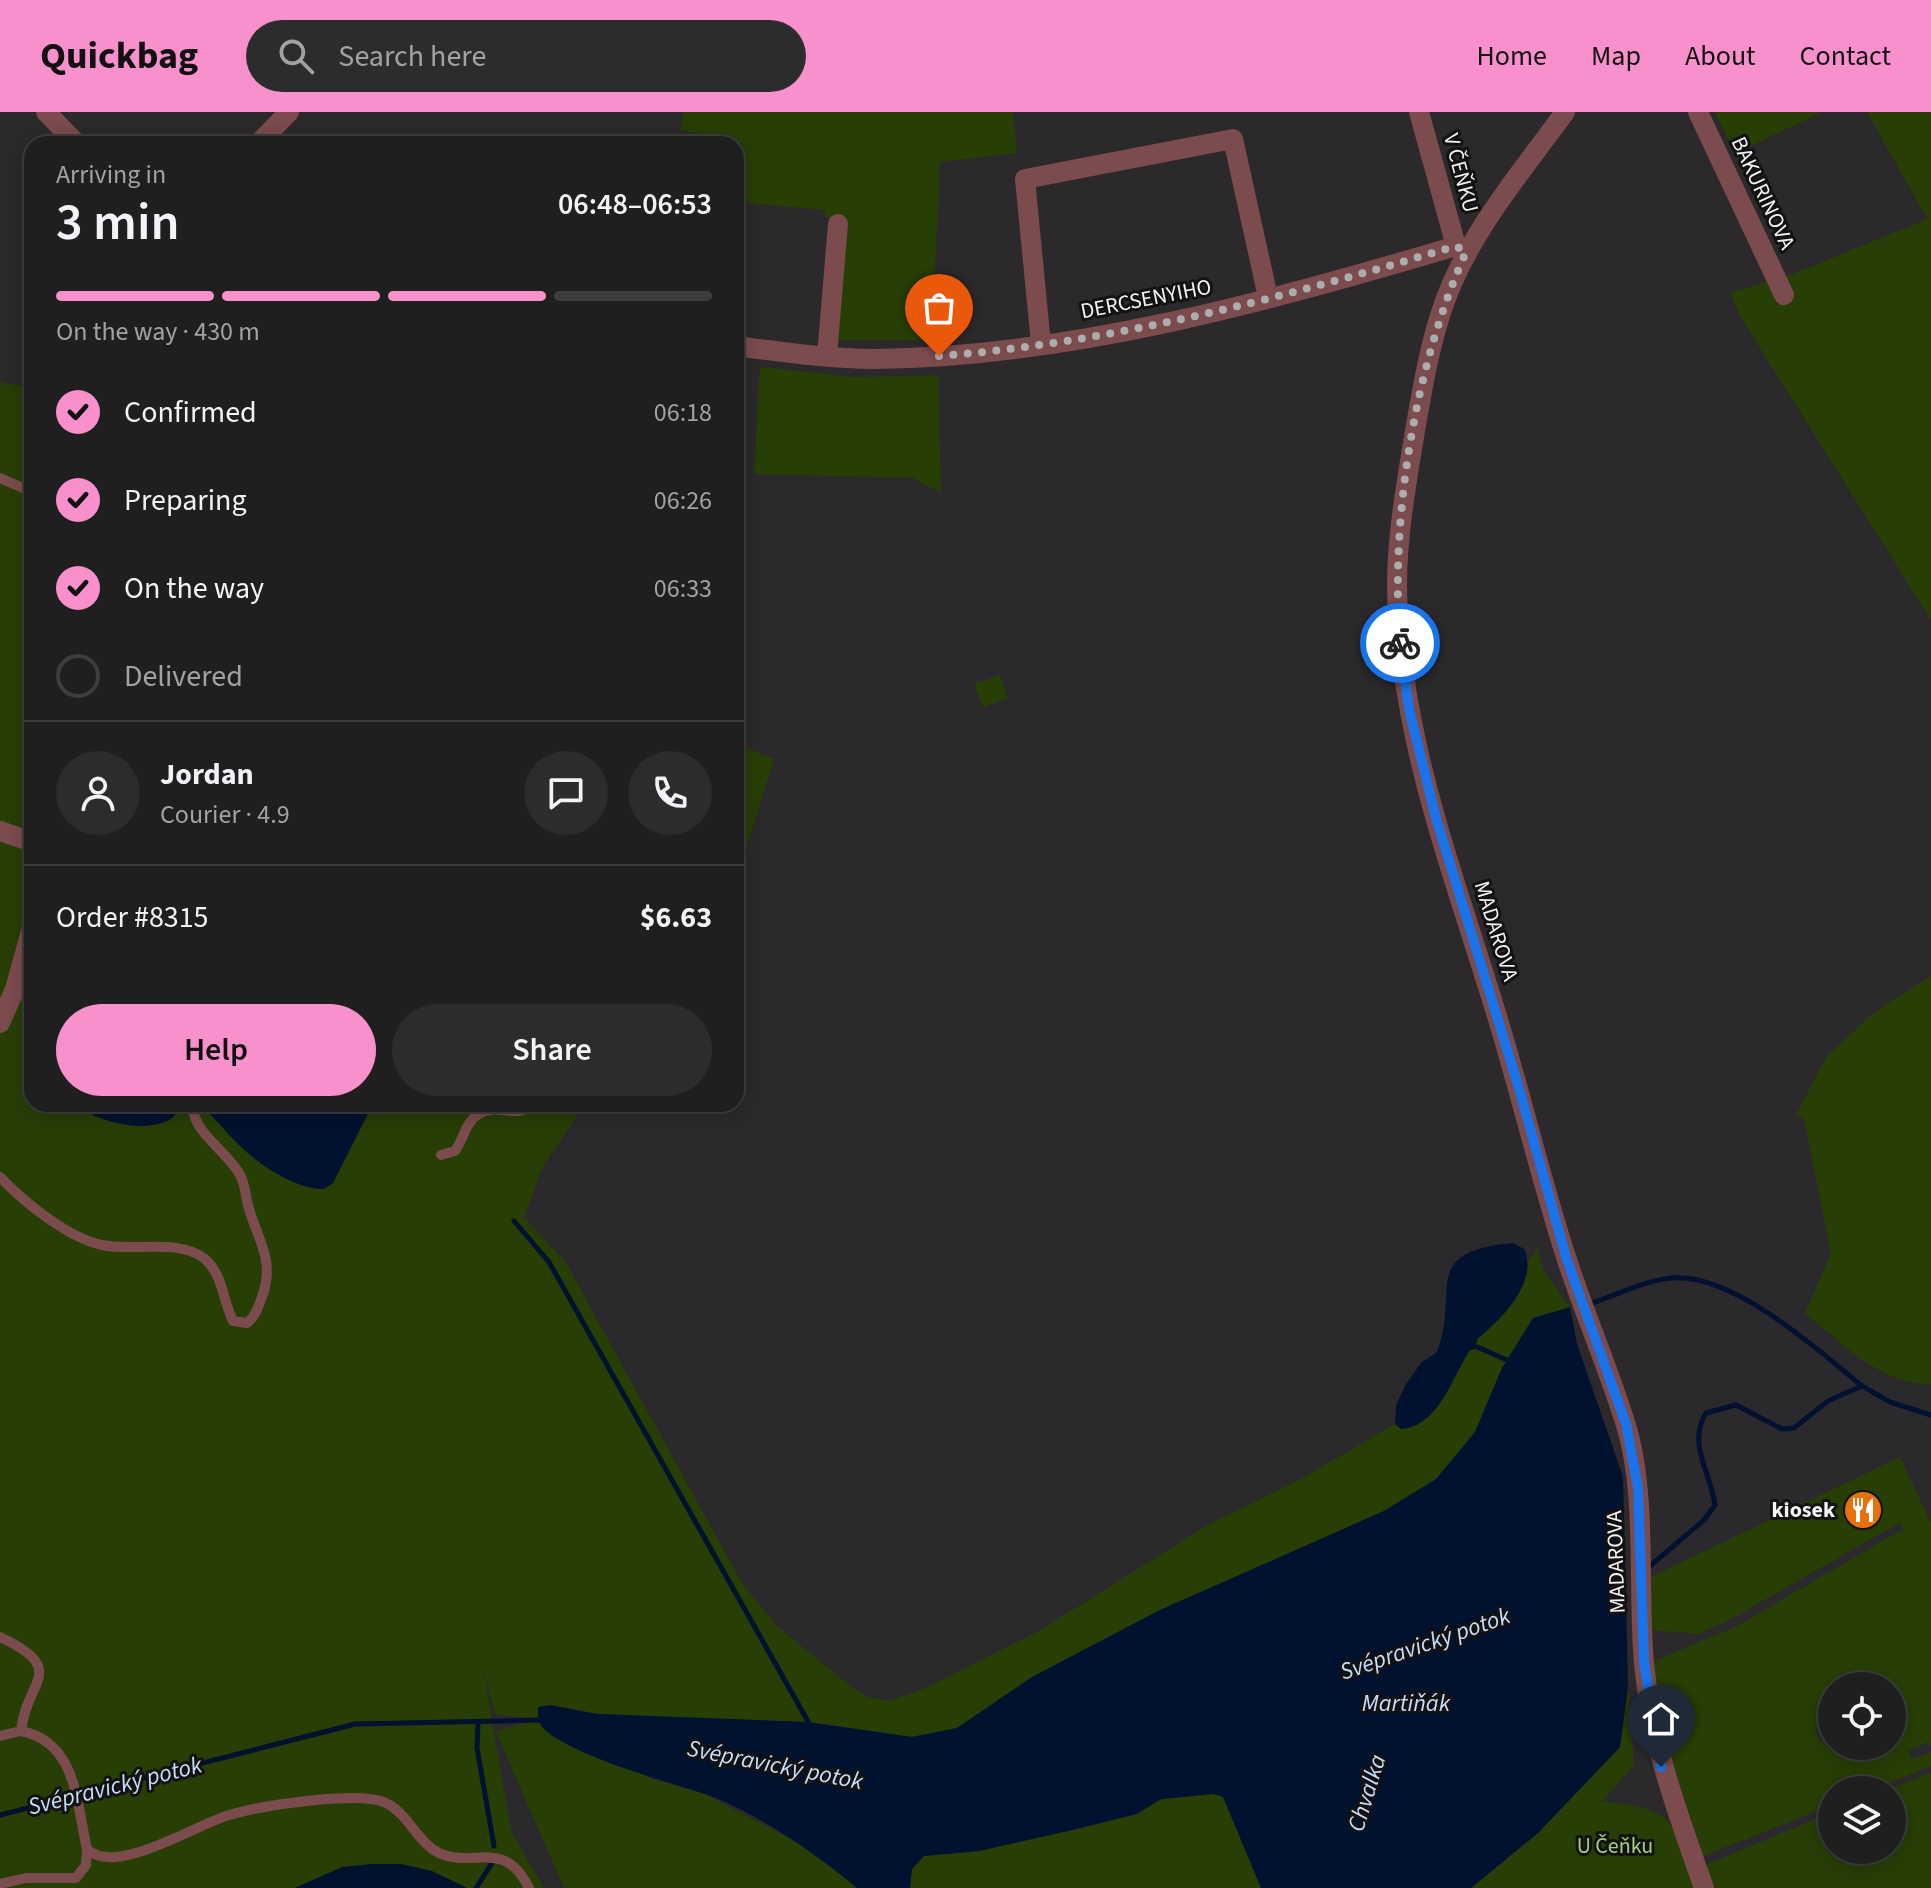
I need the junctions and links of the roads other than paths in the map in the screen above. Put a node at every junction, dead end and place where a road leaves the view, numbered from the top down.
1 (46, 112) edge
2 (289, 112) edge
3 (1419, 112) edge
4 (1565, 112) edge
5 (1698, 112) edge
6 (69, 136) edge
7 (266, 136) edge
8 (838, 224) dead end
9 (1461, 249) junction
10 (1784, 295) dead end
11 (1268, 297) junction
12 (1041, 344) junction
13 (744, 347) edge
14 (827, 356) junction
15 (0, 478) edge
16 (24, 488) edge
17 (0, 831) edge
18 (24, 839) edge
19 (24, 957) edge
20 (0, 1023) edge
21 (194, 1112) edge
22 (484, 1112) edge
23 (441, 1155) dead end
24 (0, 1177) edge
25 (0, 1637) edge
26 (21, 1731) junction
27 (0, 1736) edge
28 (87, 1849) junction
29 (0, 1884) edge
30 (529, 1888) edge
31 (1704, 1888) edge

1 - 6 street
2 - 7 street
3 - 9 street, V ČEŇKU
4 - 9 street, MADAROVA
5 - 10 street, BAKURINOVA
8 - 14 street
9 - 11 street, DERCSENYIHO
9 - 31 street, MADAROVA
11 - 12 street, DERCSENYIHO
11 - 12 street
12 - 14 street, DERCSENYIHO
13 - 14 street, DERCSENYIHO
15 - 16 lane
17 - 18 street
19 - 20 street
21 - 24 lane
22 - 23 lane
25 - 26 lane
26 - 27 lane
26 - 28 lane
28 - 29 lane
28 - 30 lane

